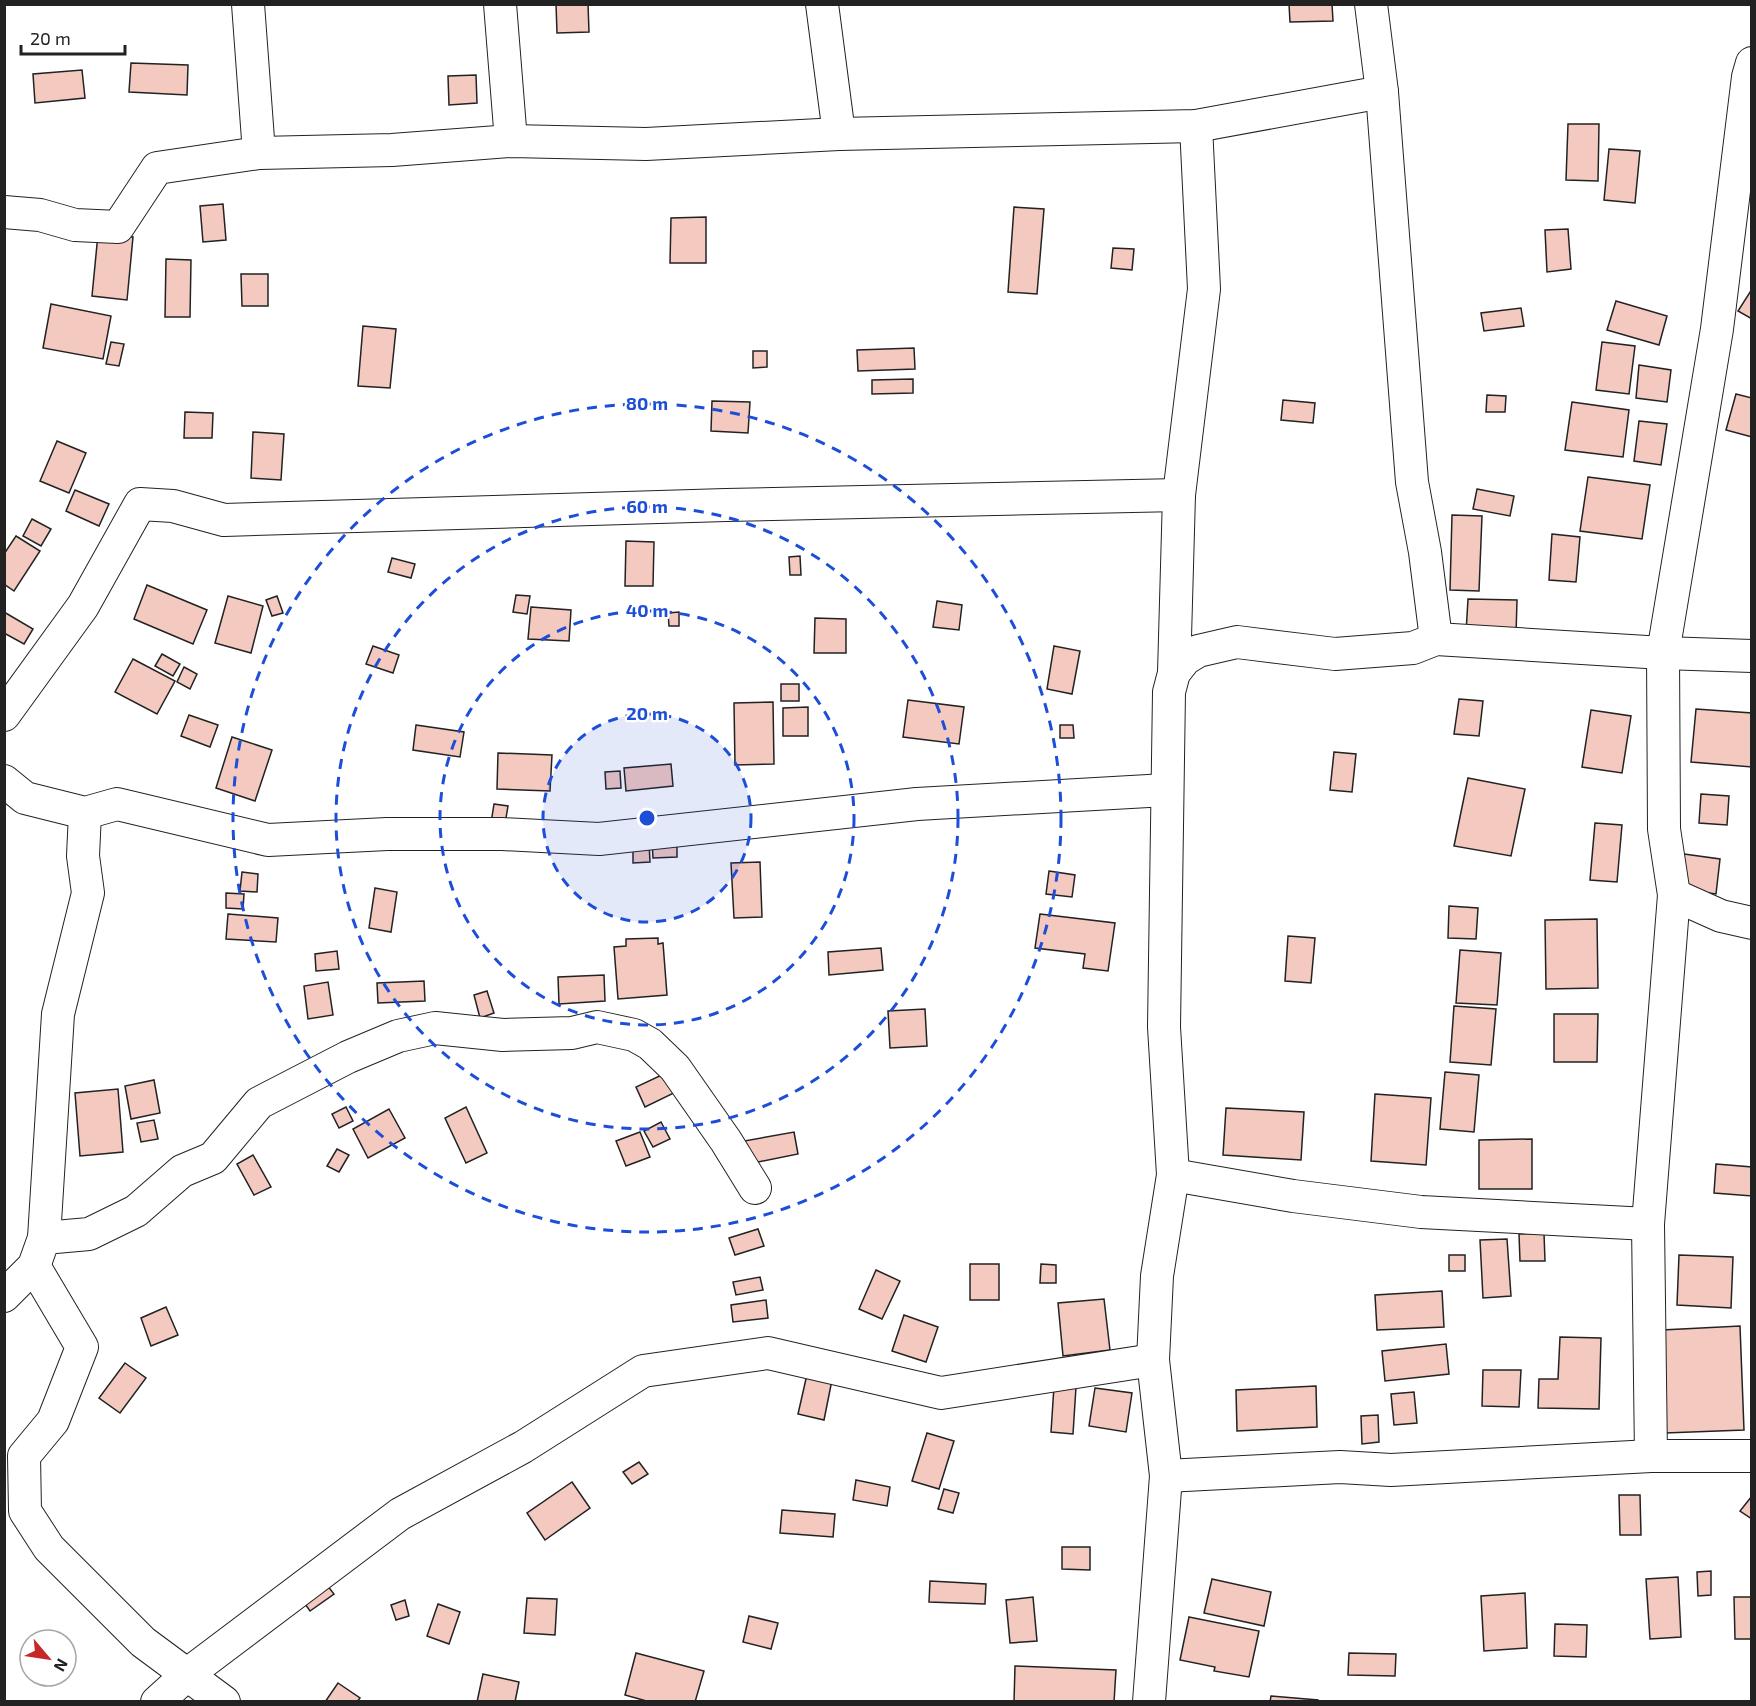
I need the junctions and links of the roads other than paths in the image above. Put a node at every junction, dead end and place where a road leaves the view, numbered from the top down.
1 (248, 4) edge
2 (500, 4) edge
3 (822, 4) edge
4 (1371, 4) edge
5 (1752, 63) edge
6 (1382, 92) junction
7 (1196, 126) junction
8 (839, 134) junction
9 (511, 141) junction
10 (259, 153) junction
11 (4, 212) edge
12 (1179, 495) junction
13 (1436, 639) junction
14 (1663, 653) junction
15 (1752, 656) edge
16 (1174, 673) junction
17 (4, 715) edge
18 (4, 781) edge
19 (1166, 790) junction
20 (85, 813) junction
21 (1674, 895) junction
22 (1752, 923) edge
23 (1173, 1175) junction
24 (754, 1188) dead end
25 (1648, 1224) junction
26 (39, 1252) junction
27 (4, 1296) edge
28 (1153, 1360) junction
29 (1651, 1456) junction
30 (1752, 1456) edge
31 (14, 1464) edge
32 (1166, 1476) junction
33 (189, 1673) junction
34 (157, 1701) edge
35 (224, 1701) edge
36 (1149, 1701) edge

1 - 10 street
2 - 9 street
3 - 8 street
4 - 6 street
5 - 14 street
6 - 7 street
6 - 13 street
7 - 8 street
7 - 12 street
8 - 9 street
9 - 10 street
10 - 11 street
12 - 16 street
12 - 17 street
13 - 14 street
13 - 16 street
14 - 15 street
14 - 21 street
16 - 19 street
18 - 20 street
19 - 20 street
19 - 23 street
20 - 26 street
21 - 22 street
21 - 25 street
23 - 25 street
23 - 28 street
24 - 26 street
25 - 29 street
26 - 27 street
26 - 31 street
28 - 32 street
28 - 33 street
29 - 30 street
29 - 32 street
31 - 33 street
32 - 36 street
33 - 34 street
33 - 35 street

